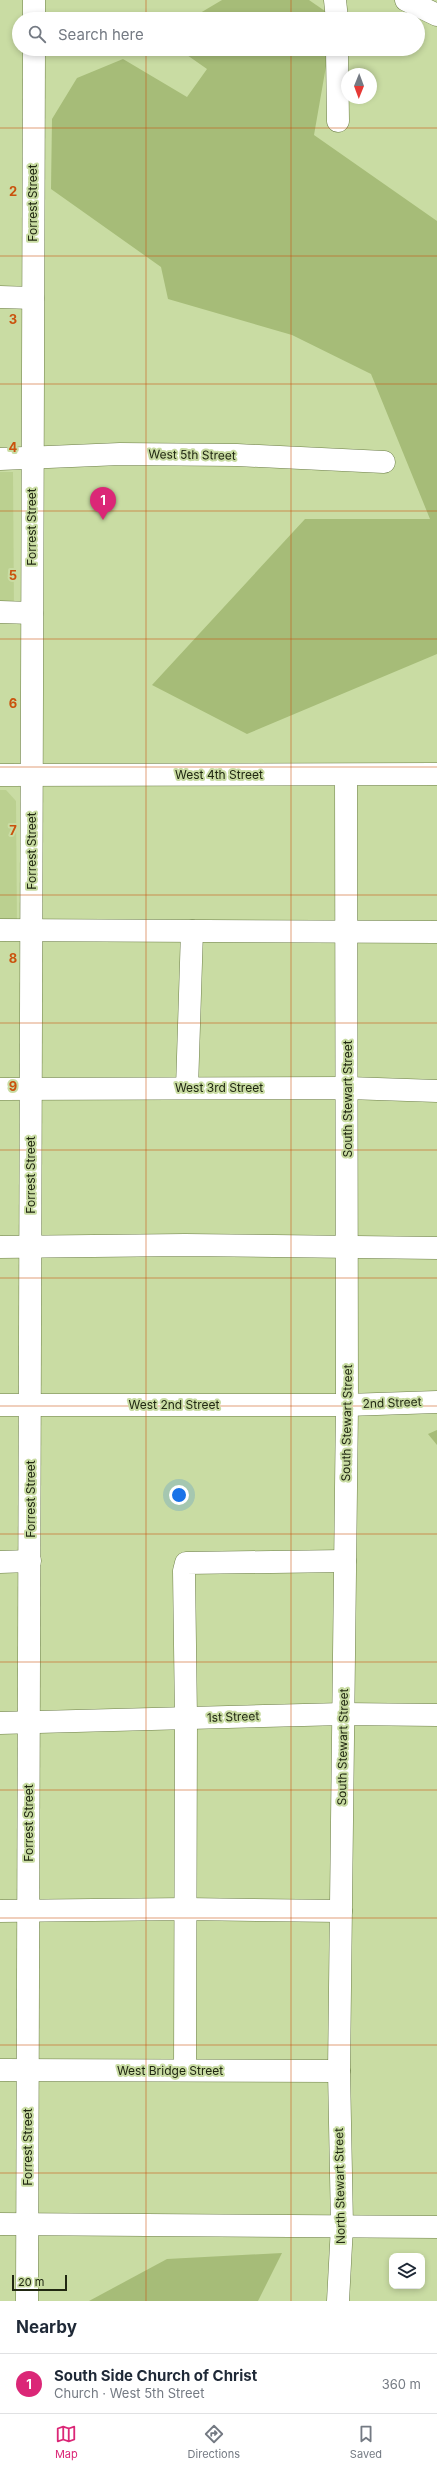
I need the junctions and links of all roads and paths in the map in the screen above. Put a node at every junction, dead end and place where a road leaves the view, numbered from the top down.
1 (34, 0) edge
2 (335, 0) edge
3 (406, 0) edge
4 (34, 12) edge
5 (336, 12) edge
6 (437, 15) edge
7 (34, 56) edge
8 (337, 56) edge
9 (338, 121) dead end
10 (0, 297) edge
11 (33, 298) junction
12 (0, 459) edge
13 (32, 460) junction
14 (384, 462) dead end
15 (0, 612) edge
16 (32, 613) junction
17 (437, 774) edge
18 (0, 775) edge
19 (346, 775) junction
20 (33, 776) junction
21 (0, 930) edge
22 (32, 930) junction
23 (192, 930) junction
24 (347, 932) junction
25 (437, 932) edge
26 (187, 1088) junction
27 (348, 1088) junction
28 (0, 1090) edge
29 (31, 1090) junction
30 (437, 1091) edge
31 (348, 1247) junction
32 (0, 1248) edge
33 (31, 1248) junction
34 (437, 1248) edge
35 (437, 1402) edge
36 (0, 1405) edge
37 (31, 1405) junction
38 (347, 1405) junction
39 (345, 1561) junction
40 (0, 1562) edge
41 (30, 1562) junction
42 (343, 1714) junction
43 (437, 1715) edge
44 (186, 1719) junction
45 (0, 1723) edge
46 (29, 1723) junction
47 (186, 1909) junction
48 (0, 1911) edge
49 (28, 1911) junction
50 (341, 1911) junction
51 (0, 2070) edge
52 (28, 2070) junction
53 (185, 2070) junction
54 (339, 2071) junction
55 (0, 2224) edge
56 (28, 2225) junction
57 (342, 2226) junction
58 (437, 2227) edge
59 (27, 2301) edge
60 (338, 2301) edge

1 - 4 street
2 - 5 street
3 - 6 street
7 - 11 street, Forrest Street
8 - 9 street
10 - 11 street
11 - 13 street, Forrest Street
12 - 13 street, West 5th Street
13 - 14 street, West 5th Street
13 - 16 street, Forrest Street
15 - 16 street
16 - 20 street, Forrest Street
17 - 19 street, West 4th Street
18 - 20 street, West 4th Street
19 - 20 street, West 4th Street
19 - 24 street, South Stewart Street
20 - 22 street, Forrest Street
21 - 22 street
22 - 23 street
22 - 29 street, Forrest Street
23 - 24 street
23 - 26 street
24 - 25 street
24 - 27 street, South Stewart Street
26 - 27 street, West 3rd Street
26 - 29 street, West 3rd Street
27 - 30 street, West 3rd Street
27 - 31 street, South Stewart Street
28 - 29 street, West 3rd Street
29 - 33 street, Forrest Street
31 - 33 street
31 - 34 street
31 - 38 street, South Stewart Street
32 - 33 street
33 - 37 street, Forrest Street
35 - 38 street, 2nd Street
36 - 37 street, West 2nd Street
37 - 38 street, West 2nd Street
37 - 41 street, Forrest Street
38 - 39 street, South Stewart Street
39 - 42 street, South Stewart Street
39 - 44 street
40 - 41 street
41 - 46 street, Forrest Street
42 - 43 street, 1st Street
42 - 44 street, 1st Street
42 - 50 street, South Stewart Street
44 - 46 street, 1st Street
44 - 47 street
45 - 46 street, 1st Street
46 - 49 street, Forrest Street
47 - 49 street
47 - 50 street
47 - 53 street
48 - 49 street
49 - 52 street, Forrest Street
50 - 54 street, South Stewart Street
51 - 52 street, West Bridge Street
52 - 53 street, West Bridge Street
52 - 56 street, Forrest Street
53 - 54 street, West Bridge Street
54 - 57 street, North Stewart Street
55 - 56 street
56 - 57 street
56 - 59 street, Forrest Street
57 - 58 street
57 - 60 street, North Stewart Street

